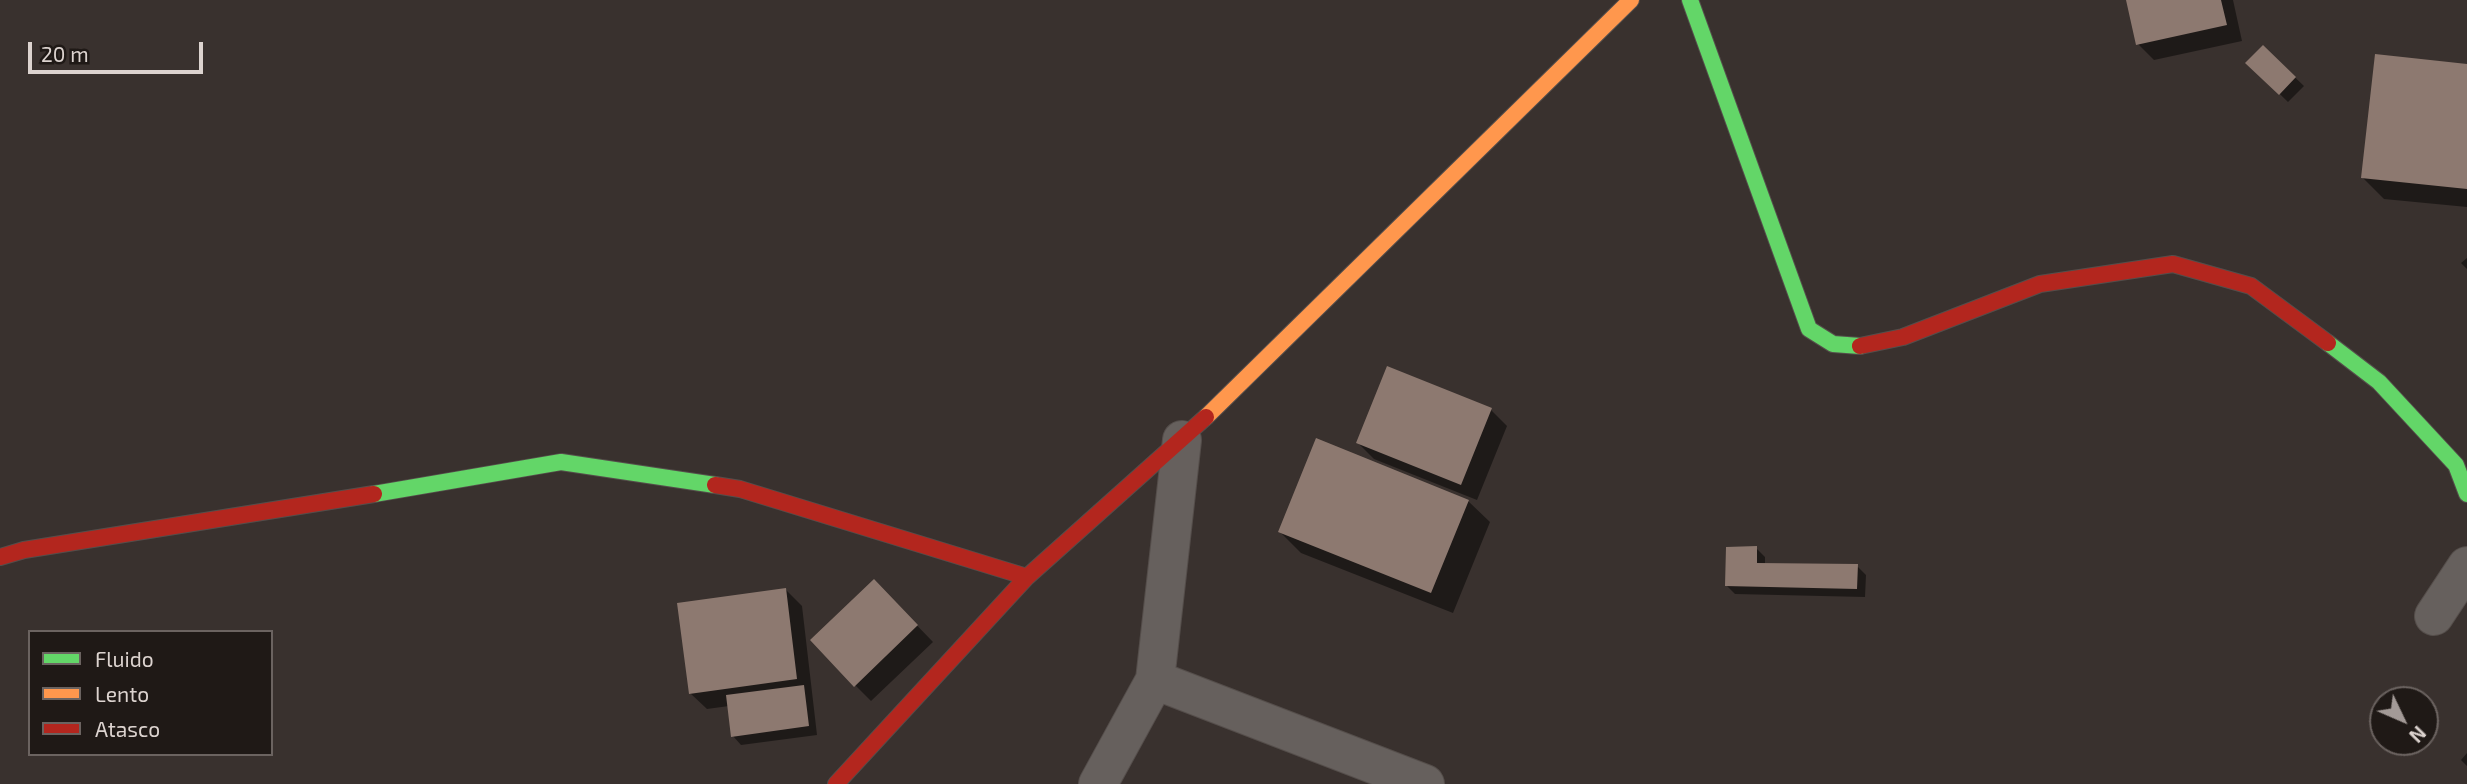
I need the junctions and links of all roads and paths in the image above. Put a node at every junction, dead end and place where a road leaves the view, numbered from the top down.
1 (1631, 0) edge
2 (1690, 0) edge
3 (1182, 440) junction
4 (2467, 494) edge
5 (0, 557) edge
6 (2467, 566) edge
7 (1027, 577) junction
8 (2434, 616) dead end
9 (1155, 680) junction
10 (836, 784) edge
11 (1098, 784) edge
12 (1425, 784) edge

1 - 3 street
2 - 4 street
3 - 7 street
3 - 9 street
5 - 7 street
6 - 8 street
7 - 10 street
9 - 11 street
9 - 12 street

